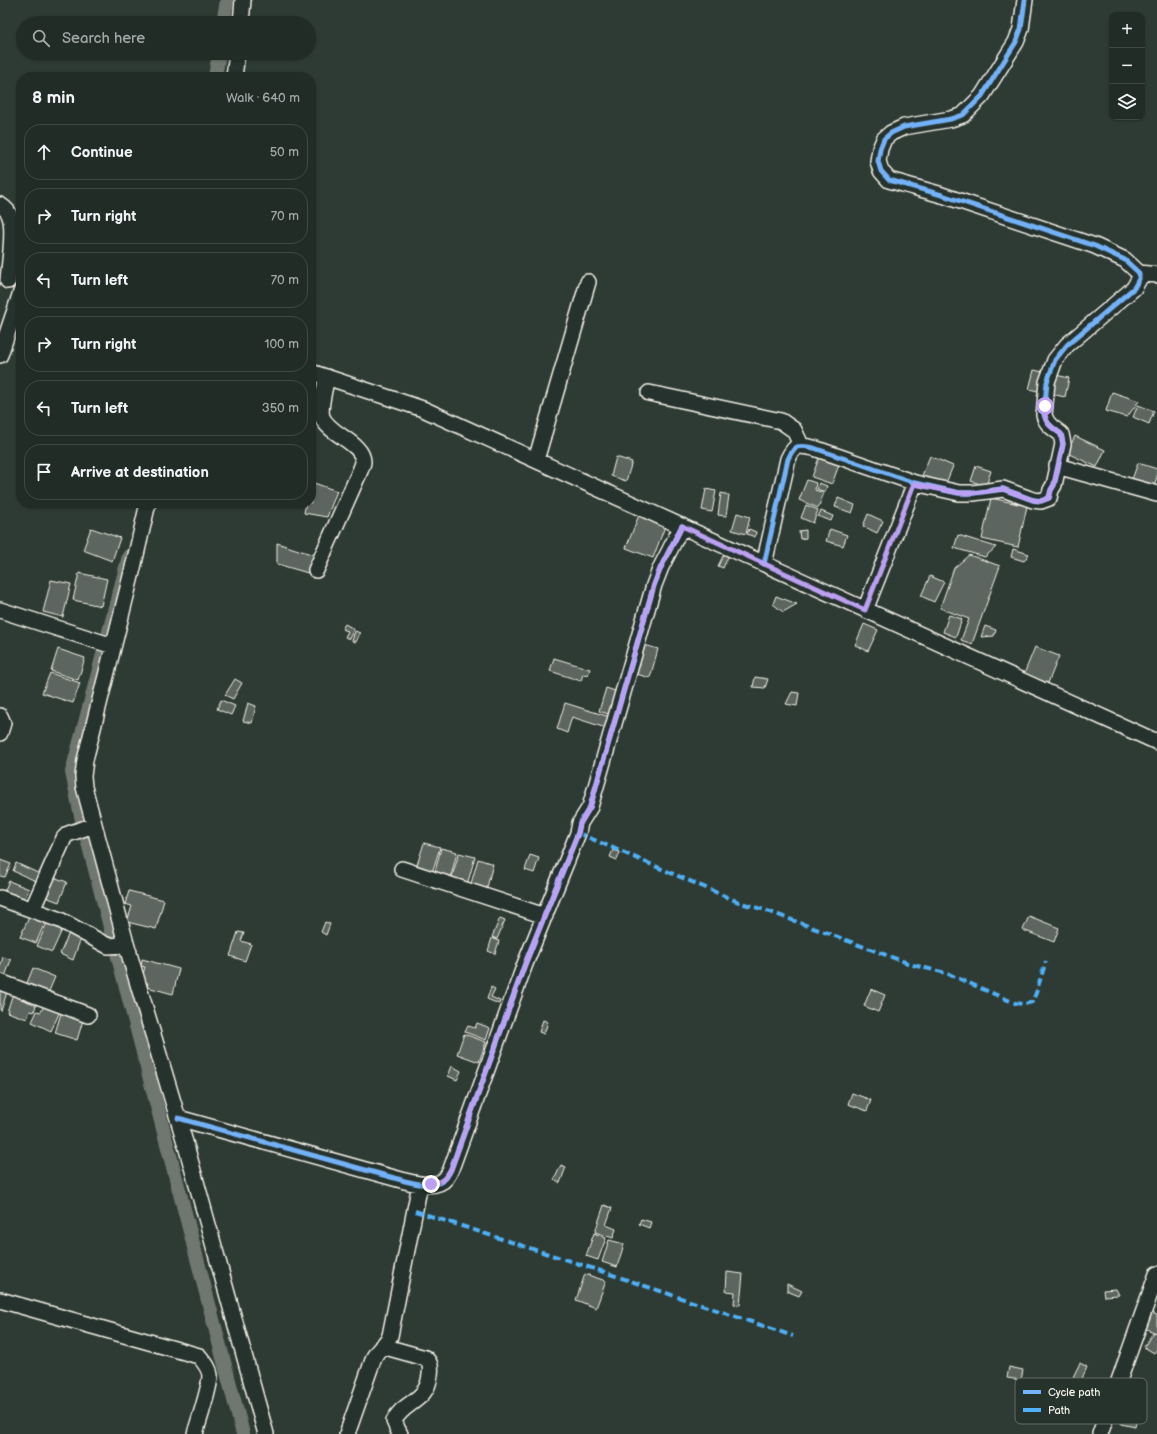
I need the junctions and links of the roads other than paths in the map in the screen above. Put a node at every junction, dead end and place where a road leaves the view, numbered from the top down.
1 (244, 0) edge
2 (1025, 0) edge
3 (241, 16) edge
4 (236, 60) edge
5 (235, 72) edge
6 (0, 205) edge
7 (1139, 274) junction
8 (1157, 275) edge
9 (10, 281) edge
10 (588, 282) dead end
11 (16, 307) edge
12 (0, 355) edge
13 (316, 374) edge
14 (327, 377) junction
15 (649, 393) dead end
16 (801, 445) junction
17 (536, 460) junction
18 (1057, 466) junction
19 (914, 484) junction
20 (1157, 494) edge
21 (147, 508) edge
22 (682, 526) junction
23 (764, 564) junction
24 (316, 570) dead end
25 (0, 610) edge
26 (865, 610) junction
27 (107, 644) junction
28 (0, 716) edge
29 (0, 733) edge
30 (1157, 742) edge
31 (87, 827) junction
32 (402, 869) dead end
33 (0, 898) edge
34 (32, 910) junction
35 (545, 916) junction
36 (126, 948) junction
37 (0, 982) edge
38 (88, 1015) dead end
39 (178, 1118) junction
40 (420, 1184) junction
41 (1157, 1274) edge
42 (0, 1300) edge
43 (382, 1346) junction
44 (1120, 1378) edge
45 (1104, 1424) edge
46 (195, 1434) edge
47 (266, 1434) edge
48 (347, 1434) edge
49 (400, 1434) edge
50 (1100, 1434) edge

1 - 3 street
2 - 7 street
4 - 5 street
6 - 9 street
7 - 8 street
7 - 18 street
10 - 17 street
11 - 12 street
13 - 14 street
14 - 17 street
14 - 24 street
15 - 16 street
16 - 19 street
16 - 23 street
17 - 22 street
18 - 19 street
18 - 20 street
19 - 26 street
21 - 27 street
22 - 23 street
22 - 35 street
23 - 26 street
25 - 27 street
26 - 30 street
27 - 31 street
28 - 29 street
31 - 34 street
31 - 36 street
32 - 35 street
33 - 34 street
34 - 36 street
35 - 40 street
36 - 39 street
37 - 38 street
39 - 40 street
39 - 47 street
40 - 43 street
41 - 44 street
42 - 46 street
43 - 48 street
43 - 49 street
45 - 50 street

